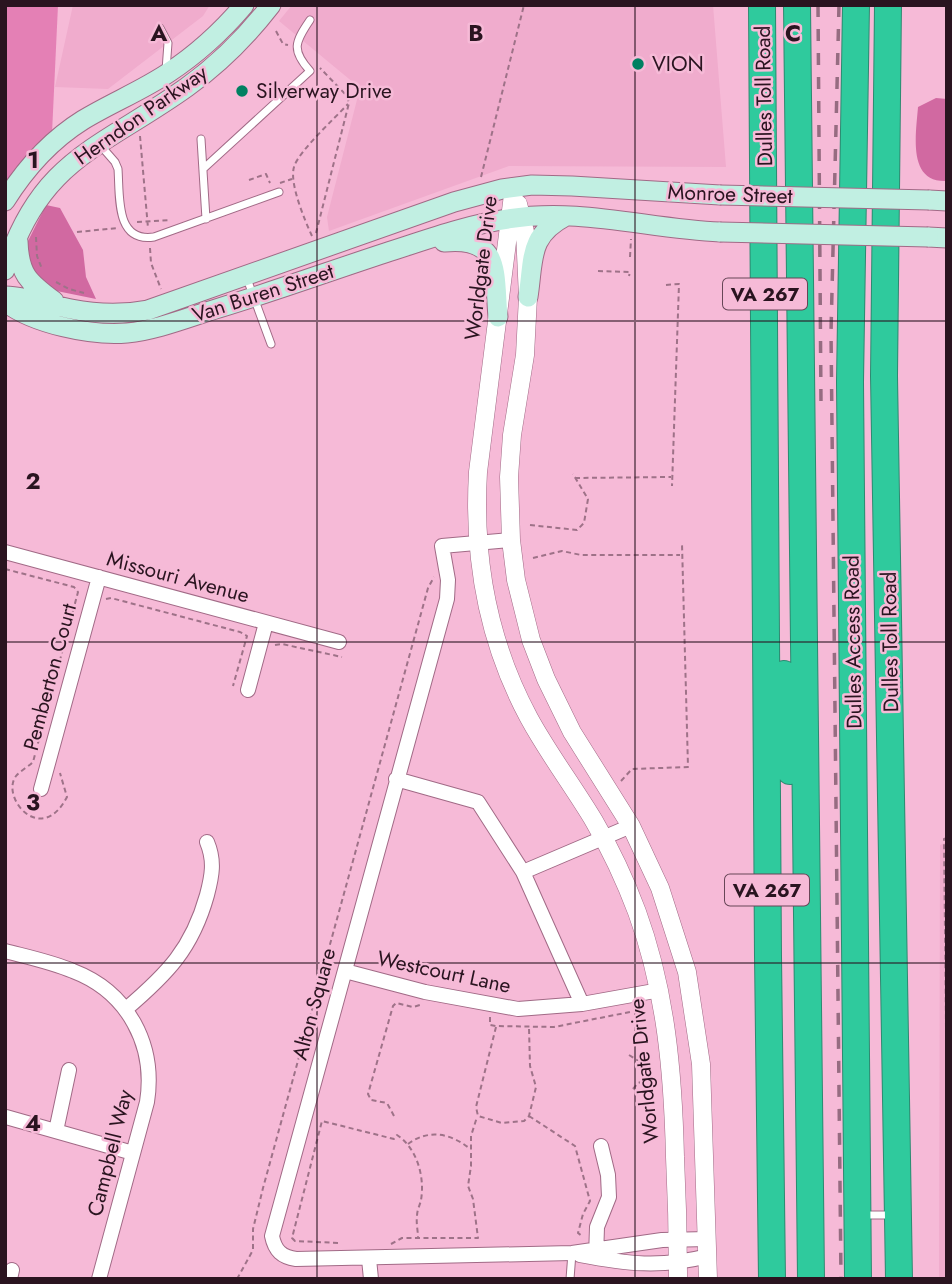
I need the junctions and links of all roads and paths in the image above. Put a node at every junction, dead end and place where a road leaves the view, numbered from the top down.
1 (244, 5) edge
2 (271, 5) edge
3 (524, 5) edge
4 (750, 5) edge
5 (762, 5) edge
6 (797, 5) edge
7 (856, 5) edge
8 (888, 5) edge
9 (905, 5) edge
10 (310, 20) dead end
11 (160, 28) dead end
12 (276, 31) dead end
13 (290, 45) dead end
14 (317, 67) dead end
15 (166, 74) junction
16 (764, 87) junction
17 (349, 103) junction
18 (885, 130) junction
19 (140, 135) dead end
20 (201, 139) dead end
21 (98, 143) junction
22 (203, 169) junction
23 (249, 180) dead end
24 (480, 181) dead end
25 (514, 187) junction
26 (276, 193) joint
27 (5, 201) edge
28 (938, 201) edge
29 (566, 216) junction
30 (516, 218) junction
31 (176, 219) dead end
32 (205, 219) junction
33 (148, 221) junction
34 (134, 225) dead end
35 (119, 228) dead end
36 (148, 229) dead end
37 (38, 231) dead end
38 (76, 232) dead end
39 (18, 235) junction
40 (938, 237) edge
41 (631, 239) dead end
42 (405, 246) junction
43 (150, 247) dead end
44 (630, 257) dead end
45 (5, 270) edge
46 (43, 271) dead end
47 (598, 271) dead end
48 (246, 276) junction
49 (629, 276) dead end
50 (53, 279) dead end
51 (666, 285) dead end
52 (161, 290) dead end
53 (84, 293) dead end
54 (5, 296) edge
55 (254, 297) junction
56 (528, 297) junction
57 (5, 302) edge
58 (60, 306) junction
59 (498, 317) junction
60 (271, 344) dead end
61 (672, 477) junction
62 (671, 486) dead end
63 (766, 501) junction
64 (530, 525) dead end
65 (511, 540) junction
66 (478, 543) junction
67 (682, 544) dead end
68 (5, 552) edge
69 (681, 555) junction
70 (533, 558) dead end
71 (5, 569) edge
72 (446, 570) junction
73 (99, 577) junction
74 (105, 600) dead end
75 (266, 623) junction
76 (339, 642) dead end
77 (273, 647) dead end
78 (342, 657) dead end
79 (240, 688) joint
80 (60, 764) dead end
81 (396, 779) junction
82 (620, 782) dead end
83 (41, 789) dead end
84 (631, 826) junction
85 (947, 838) edge
86 (604, 839) junction
87 (207, 842) dead end
88 (523, 872) junction
89 (5, 951) edge
90 (345, 971) junction
91 (808, 987) junction
92 (660, 990) junction
93 (425, 1003) dead end
94 (582, 1004) junction
95 (126, 1009) junction
96 (630, 1012) dead end
97 (490, 1016) dead end
98 (496, 1026) junction
99 (529, 1027) junction
100 (629, 1055) dead end
101 (652, 1060) dead end
102 (69, 1070) dead end
103 (653, 1079) dead end
104 (634, 1088) dead end
105 (394, 1115) dead end
106 (478, 1116) junction
107 (529, 1116) junction
108 (6, 1117) edge
109 (947, 1121) edge
110 (55, 1131) junction
111 (407, 1144) junction
112 (601, 1146) dead end
113 (470, 1149) junction
114 (133, 1153) junction
115 (899, 1214) junction
116 (858, 1215) junction
117 (418, 1238) junction
118 (678, 1240) junction
119 (708, 1247) junction
120 (384, 1249) dead end
121 (593, 1249) junction
122 (344, 1250) dead end
123 (572, 1253) junction
124 (369, 1259) junction
125 (678, 1271) edge
126 (99, 1279) edge
127 (237, 1279) edge
128 (371, 1279) edge
129 (570, 1279) edge
130 (708, 1279) edge
131 (772, 1279) edge
132 (811, 1279) edge
133 (858, 1279) edge
134 (899, 1279) edge

1 - 15 main road, Herndon Parkway
2 - 21 main road, Herndon Parkway
3 - 24 path
4 - 16 highway
5 - 16 highway, Dulles Toll Road / VA 267
6 - 91 highway
7 - 116 highway, Dulles Access Road
8 - 18 highway, Dulles Toll Road
9 - 18 highway
10 - 22 lane
11 - 15 lane
12 - 13 path
14 - 17 path
15 - 27 main road, Herndon Parkway
16 - 63 highway, Dulles Toll Road / VA 267
17 - 17 path
18 - 115 highway, Dulles Toll Road
19 - 33 path
20 - 22 lane
21 - 32 lane
21 - 39 main road, Herndon Parkway
22 - 32 lane
23 - 26 path
25 - 28 main road, Monroe Street, bridge
25 - 30 street, Worldgate Drive
25 - 48 main road, Van Buren Street
26 - 32 lane
29 - 30 main road, Monroe Street
29 - 40 main road, Monroe Street, bridge
29 - 56 main road
30 - 42 main road, Van Buren Street
30 - 56 street, Worldgate Drive
30 - 59 street, Worldgate Drive
31 - 33 path
33 - 34 path
33 - 36 path
35 - 38 path
37 - 46 path
39 - 45 main road, Herndon Parkway
39 - 58 main road
41 - 44 path
42 - 55 main road, Van Buren Street
42 - 59 main road
43 - 52 path
47 - 49 path
48 - 55 lane
48 - 58 main road, Van Buren Street
50 - 53 path
51 - 61 path
54 - 58 main road, Van Buren Street
55 - 57 main road, Van Buren Street
55 - 60 lane
56 - 65 street, Worldgate Drive
59 - 66 street, Worldgate Drive
61 - 62 path
61 - 64 path
63 - 91 highway
63 - 131 highway, Dulles Toll Road / VA 267
65 - 66 street, Alton Square
65 - 84 street, Worldgate Drive
66 - 72 street, Alton Square
66 - 86 street, Worldgate Drive
67 - 69 path
68 - 73 street, Missouri Avenue
69 - 70 path
69 - 82 path
71 - 80 path
72 - 81 street, Alton Square
72 - 127 path
73 - 75 street, Missouri Avenue
73 - 83 street, Pemberton Court
74 - 79 path
75 - 76 street, Missouri Avenue
75 - 79 street
77 - 78 path
81 - 88 street
81 - 90 street, Alton Square
84 - 86 street
84 - 119 street, Worldgate Drive
85 - 109 path
86 - 88 street
86 - 92 street, Worldgate Drive
87 - 95 street
88 - 94 street
89 - 95 street, Campbell Way
90 - 94 street, Westcourt Lane
90 - 124 street, Alton Square
91 - 132 highway
92 - 94 street, Westcourt Lane
92 - 118 street, Worldgate Drive
93 - 105 path
95 - 114 street, Campbell Way
96 - 99 path
97 - 98 path
98 - 99 path
98 - 106 path
99 - 107 path
100 - 101 path
102 - 110 street
103 - 104 path
106 - 107 path
106 - 113 path
107 - 121 path
108 - 110 street
110 - 114 street
111 - 113 path
111 - 117 path
111 - 122 path
112 - 121 street
113 - 117 path
114 - 126 street, Campbell Way
115 - 116 lane
115 - 134 highway, Dulles Toll Road
116 - 133 highway, Dulles Access Road
117 - 120 path
118 - 119 street, Alton Square
118 - 121 street, Alton Square
118 - 125 street, Worldgate Drive
119 - 125 street, Alton Square
119 - 130 street, Worldgate Drive
121 - 123 street, Alton Square
121 - 125 street, Alton Square
123 - 124 street, Alton Square
123 - 129 lane
124 - 128 street

